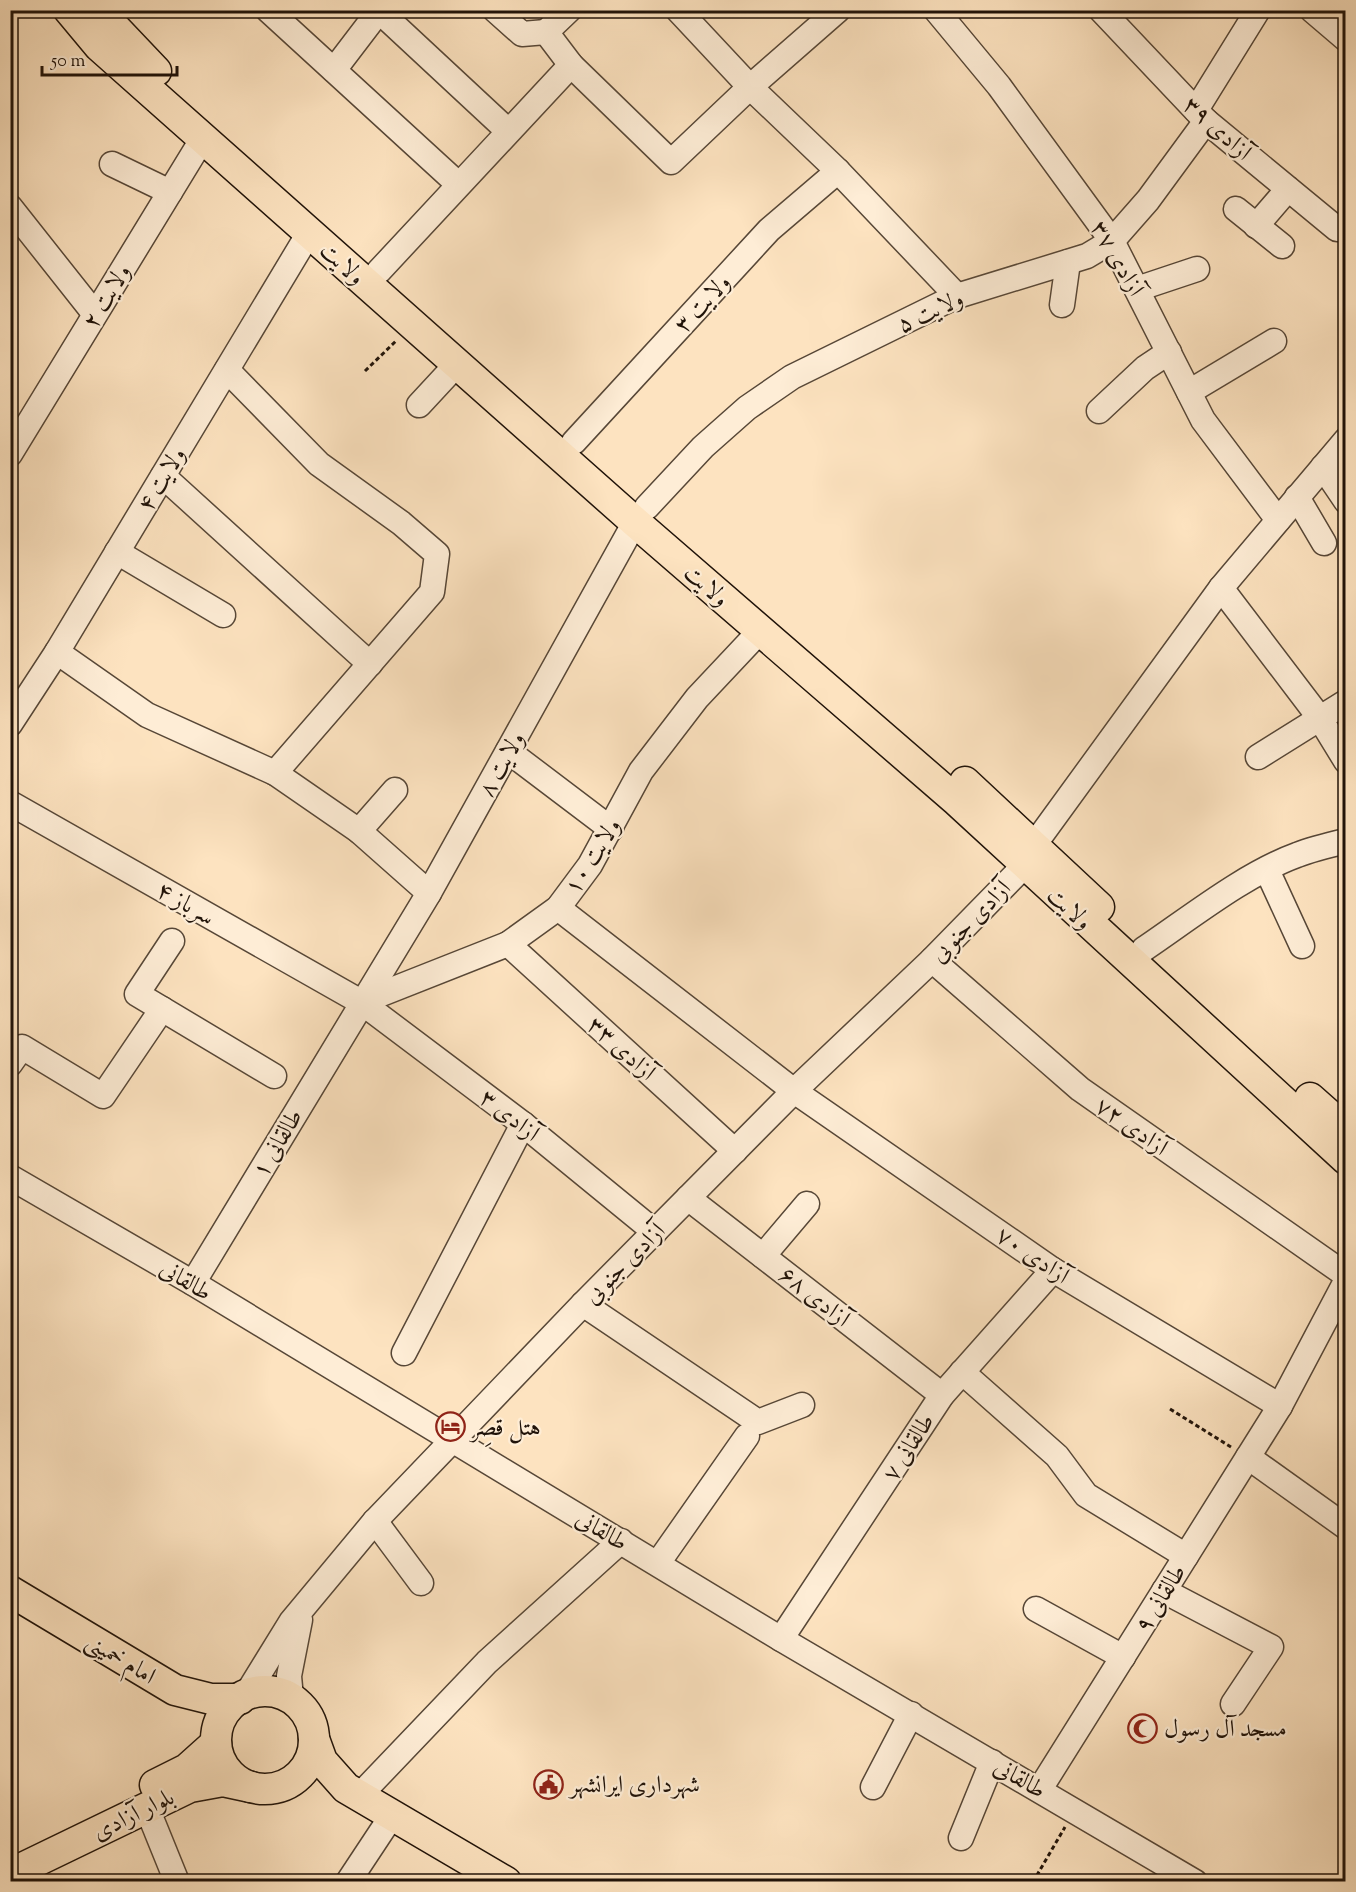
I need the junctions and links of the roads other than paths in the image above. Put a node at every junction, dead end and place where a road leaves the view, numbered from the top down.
1 (69, 10) edge
2 (98, 10) edge
3 (119, 10) edge
4 (268, 10) edge
5 (495, 10) edge
6 (569, 10) edge
7 (678, 10) edge
8 (936, 10) edge
9 (1101, 10) edge
10 (1258, 10) edge
11 (1312, 10) edge
12 (379, 11) edge
13 (832, 12) edge
14 (546, 32) junction
15 (1346, 39) edge
16 (131, 47) junction
17 (571, 65) junction
18 (334, 70) junction
19 (750, 87) junction
20 (1201, 115) junction
21 (507, 130) junction
22 (203, 138) junction
23 (112, 164) dead end
24 (838, 171) junction
25 (458, 184) junction
26 (1288, 189) junction
27 (170, 192) junction
28 (1236, 208) dead end
29 (15, 223) edge
30 (1256, 226) junction
31 (1346, 229) edge
32 (309, 233) junction
33 (1112, 241) junction
34 (1282, 246) dead end
35 (1068, 262) junction
36 (1197, 269) dead end
37 (379, 271) junction
38 (1137, 289) junction
39 (957, 296) junction
40 (1062, 305) dead end
41 (94, 314) junction
42 (1274, 341) dead end
43 (1168, 352) junction
44 (457, 364) junction
45 (227, 370) junction
46 (1189, 392) junction
47 (419, 405) dead end
48 (1099, 411) dead end
49 (1346, 440) edge
50 (574, 442) junction
51 (10, 454) edge
52 (1323, 467) junction
53 (163, 476) junction
54 (1297, 497) junction
55 (1346, 501) edge
56 (641, 514) junction
57 (1278, 520) junction
58 (1324, 543) dead end
59 (117, 552) junction
60 (1221, 588) junction
61 (224, 615) dead end
62 (760, 630) junction
63 (57, 652) junction
64 (370, 664) junction
65 (1346, 702) edge
66 (1319, 717) junction
67 (10, 724) edge
68 (508, 751) junction
69 (1258, 757) dead end
70 (1346, 761) edge
71 (275, 773) junction
72 (395, 790) dead end
73 (10, 803) edge
74 (611, 829) junction
75 (359, 831) junction
76 (1346, 841) edge
77 (1029, 855) junction
78 (1267, 870) junction
79 (429, 894) junction
80 (558, 908) junction
81 (172, 941) dead end
82 (508, 944) junction
83 (1302, 946) dead end
84 (1144, 949) junction
85 (932, 960) junction
86 (362, 1002) junction
87 (162, 1009) junction
88 (10, 1064) edge
89 (274, 1076) dead end
90 (794, 1091) junction
91 (523, 1124) junction
92 (1344, 1128) edge
93 (735, 1151) junction
94 (1346, 1159) edge
95 (10, 1177) edge
96 (688, 1198) junction
97 (807, 1204) dead end
98 (655, 1232) junction
99 (763, 1256) junction
100 (1053, 1270) junction
101 (1346, 1275) edge
102 (1346, 1281) edge
103 (193, 1283) junction
104 (584, 1304) junction
105 (405, 1353) dead end
106 (962, 1372) junction
107 (942, 1395) junction
108 (802, 1405) dead end
109 (1280, 1406) junction
110 (747, 1436) dead end
111 (454, 1441) junction
112 (1248, 1457) junction
113 (375, 1521) junction
114 (1346, 1527) edge
115 (621, 1541) junction
116 (1186, 1556) junction
117 (658, 1563) junction
118 (421, 1583) dead end
119 (10, 1591) edge
120 (1164, 1591) junction
121 (304, 1606) junction
122 (1036, 1609) dead end
123 (781, 1639) junction
124 (1123, 1657) junction
125 (175, 1690) junction
126 (243, 1697) junction
127 (291, 1698) junction
128 (1233, 1704) dead end
129 (911, 1714) junction
130 (217, 1736) junction
131 (314, 1739) junction
132 (992, 1762) junction
133 (873, 1787) dead end
134 (270, 1788) junction
135 (1040, 1789) junction
136 (353, 1791) junction
137 (147, 1808) junction
138 (393, 1814) junction
139 (961, 1838) dead end
140 (10, 1852) edge
141 (10, 1874) edge
142 (1164, 1874) edge
143 (487, 1877) edge
144 (177, 1881) edge
145 (348, 1881) edge
146 (1195, 1881) edge

1 - 22 main road, ولایت
2 - 16 main road, ولایت
3 - 16 main road
4 - 18 street
5 - 14 street
6 - 14 street
7 - 19 street
8 - 33 street, آزادی ۳۷
9 - 20 street, آزادی ۳۹
10 - 20 street, ولایت ۵
11 - 15 street
12 - 18 street
12 - 21 street
13 - 19 street
14 - 17 street
16 - 37 main road, ولایت
17 - 19 street
17 - 21 street
18 - 25 street
19 - 24 street
20 - 26 street, آزادی ۳۹
20 - 33 street, ولایت ۵
21 - 25 street
22 - 27 street, ولایت ۲
22 - 32 main road, ولایت
23 - 27 street
24 - 39 street
24 - 50 street, ولایت ۳
25 - 37 street
26 - 30 street
26 - 31 street, آزادی ۳۹
27 - 41 street, ولایت ۲
28 - 30 street
29 - 41 street
30 - 34 street
32 - 44 main road, ولایت
32 - 45 street, ولایت ۴
33 - 35 street, ولایت ۵
33 - 38 street, آزادی ۳۷
35 - 39 street, ولایت ۵
35 - 40 street
36 - 38 street
37 - 50 main road, ولایت
38 - 43 street, آزادی ۳۷
39 - 56 street, ولایت ۵
41 - 51 street, ولایت ۲
42 - 46 street
43 - 46 street, آزادی ۳۷
43 - 48 street
44 - 47 street
44 - 56 main road, ولایت
45 - 53 street, ولایت ۴
45 - 64 street
46 - 57 street, آزادی ۳۷
49 - 52 street, آزادی جنوبی
50 - 56 main road, ولایت
52 - 54 street, آزادی جنوبی
52 - 55 street
53 - 59 street, ولایت ۴
53 - 64 street
54 - 57 street, آزادی جنوبی
54 - 58 street
56 - 62 main road, ولایت
56 - 68 street, ولایت ۸
56 - 77 main road, ولایت
57 - 60 street, آزادی جنوبی
59 - 61 street
59 - 63 street, ولایت ۴
60 - 66 street
60 - 77 street, آزادی جنوبی
62 - 74 street, ولایت ۱۰
62 - 77 main road, ولایت
63 - 67 street, ولایت ۴
63 - 71 street
64 - 71 street
65 - 66 street
66 - 69 street
66 - 70 street
68 - 74 street
68 - 79 street, ولایت ۸
71 - 75 street
72 - 75 street
73 - 86 street, سرباز ۴
74 - 80 street, ولایت ۱۰
75 - 79 street
76 - 78 street
77 - 84 main road, ولایت
77 - 85 street, آزادی جنوبی
77 - 94 main road, ولایت
78 - 83 street
78 - 84 street
79 - 86 street, ولایت ۸
80 - 82 street, ولایت ۱۰
80 - 90 street, آزادی ۷۰
81 - 87 street
82 - 86 street, ولایت ۱۰
82 - 93 street, آزادی ۳۳
84 - 92 main road, ولایت
85 - 90 street, آزادی جنوبی
85 - 101 street, آزادی ۷۲
86 - 91 street, آزادی ۳
86 - 103 street, طالقانی ۱
87 - 88 street
87 - 89 street
90 - 93 street, آزادی جنوبی
90 - 100 street, آزادی ۷۰
91 - 98 street, آزادی ۳
91 - 105 street
93 - 96 street, آزادی جنوبی
95 - 103 street, طالقانی
96 - 98 street, آزادی جنوبی
96 - 99 street, آزادی ۶۸
97 - 99 street
98 - 104 street, آزادی جنوبی
99 - 107 street, آزادی ۶۸
100 - 106 street, طالقانی ۷
100 - 109 street, آزادی ۷۰
102 - 109 street, طالقانی ۹
103 - 111 street, طالقانی
104 - 108 street
104 - 111 street, آزادی جنوبی
106 - 107 street, طالقانی ۷
106 - 116 street
107 - 123 street, طالقانی ۷
109 - 112 street, طالقانی ۹
110 - 117 street
111 - 113 street, آزادی جنوبی
111 - 115 street, طالقانی
112 - 114 street
112 - 116 street, طالقانی ۹
113 - 118 street
113 - 121 street, آزادی جنوبی
115 - 117 street, طالقانی
115 - 136 street
116 - 120 street, طالقانی ۹
117 - 123 street, طالقانی
119 - 125 main road, امام خمینی
120 - 124 street, طالقانی ۹
120 - 128 street
121 - 126 street
121 - 127 street, آزادی جنوبی
122 - 124 street
123 - 129 street, طالقانی
124 - 135 street, طالقانی ۹
125 - 126 main road, امام خمینی
125 - 130 main road
126 - 127 main road
126 - 130 main road
127 - 131 main road
129 - 132 street, طالقانی
129 - 133 street
130 - 134 main road
130 - 140 main road, بلوار آزادی
131 - 134 main road
131 - 136 main road
132 - 135 street, طالقانی
132 - 139 street
134 - 136 main road
134 - 137 main road, بلوار آزادی
135 - 142 street, طالقانی
136 - 138 main road
137 - 141 main road, بلوار آزادی
137 - 144 street
138 - 143 main road
138 - 145 street
142 - 146 street, طالقانی

